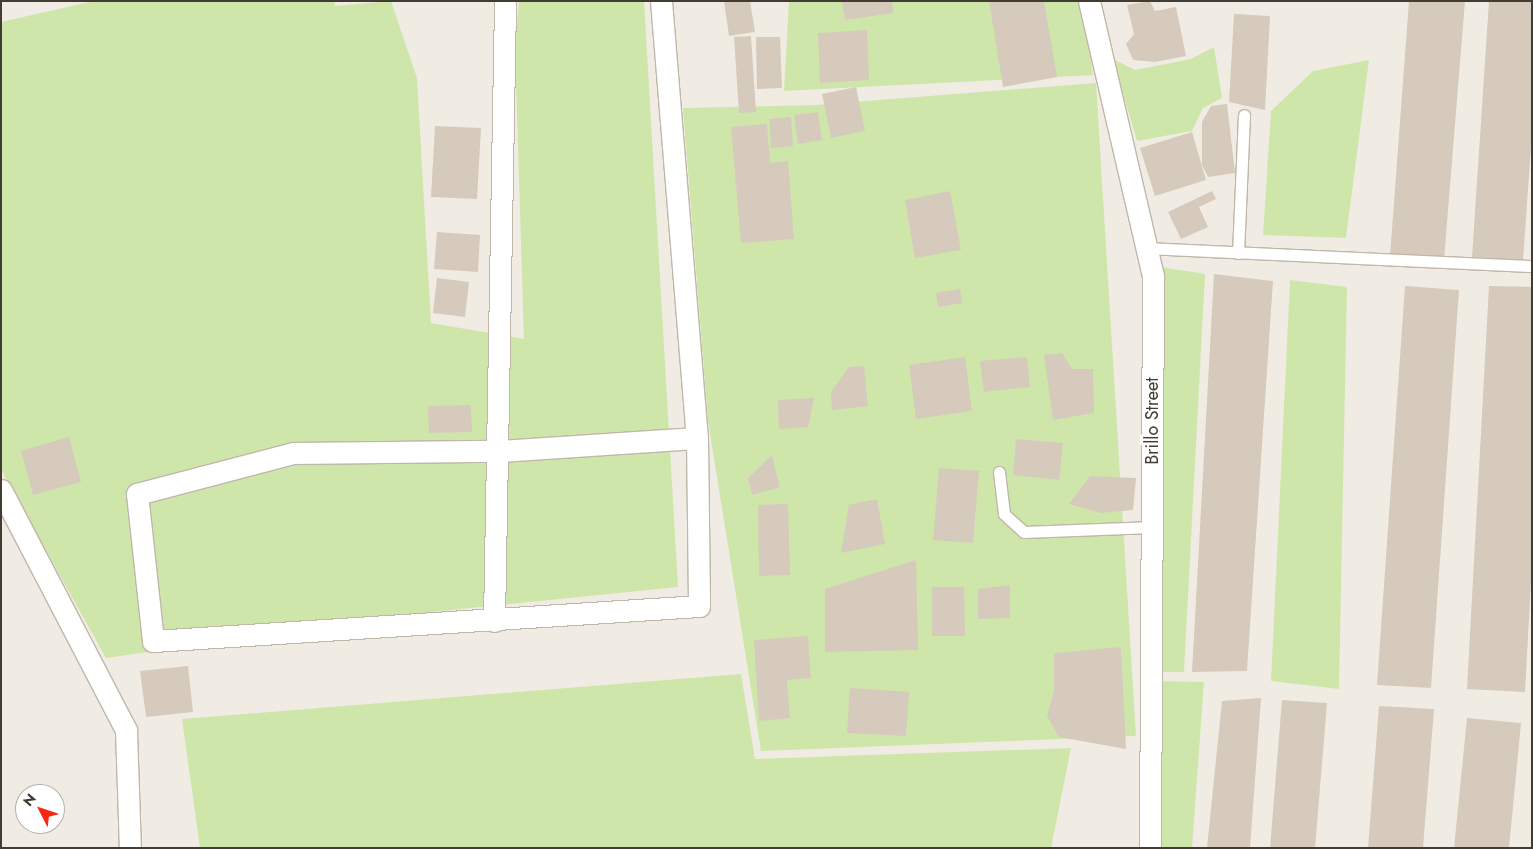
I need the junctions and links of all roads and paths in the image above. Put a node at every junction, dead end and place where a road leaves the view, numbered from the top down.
1 (505, 1) edge
2 (662, 1) edge
3 (1090, 1) edge
4 (1244, 115) dead end
5 (1146, 248) junction
6 (1238, 253) junction
7 (1532, 266) edge
8 (697, 438) junction
9 (498, 451) junction
10 (999, 472) dead end
11 (1, 490) edge
12 (1152, 527) junction
13 (494, 621) junction
14 (130, 848) edge
15 (1150, 848) edge

1 - 9 street
2 - 8 street
3 - 5 street, Brillo Street
4 - 6 lane
5 - 6 lane
5 - 12 street, Brillo Street
6 - 7 lane
8 - 9 street
8 - 13 street
9 - 13 street
9 - 13 street
10 - 12 lane
11 - 14 street
12 - 15 street, Brillo Street

